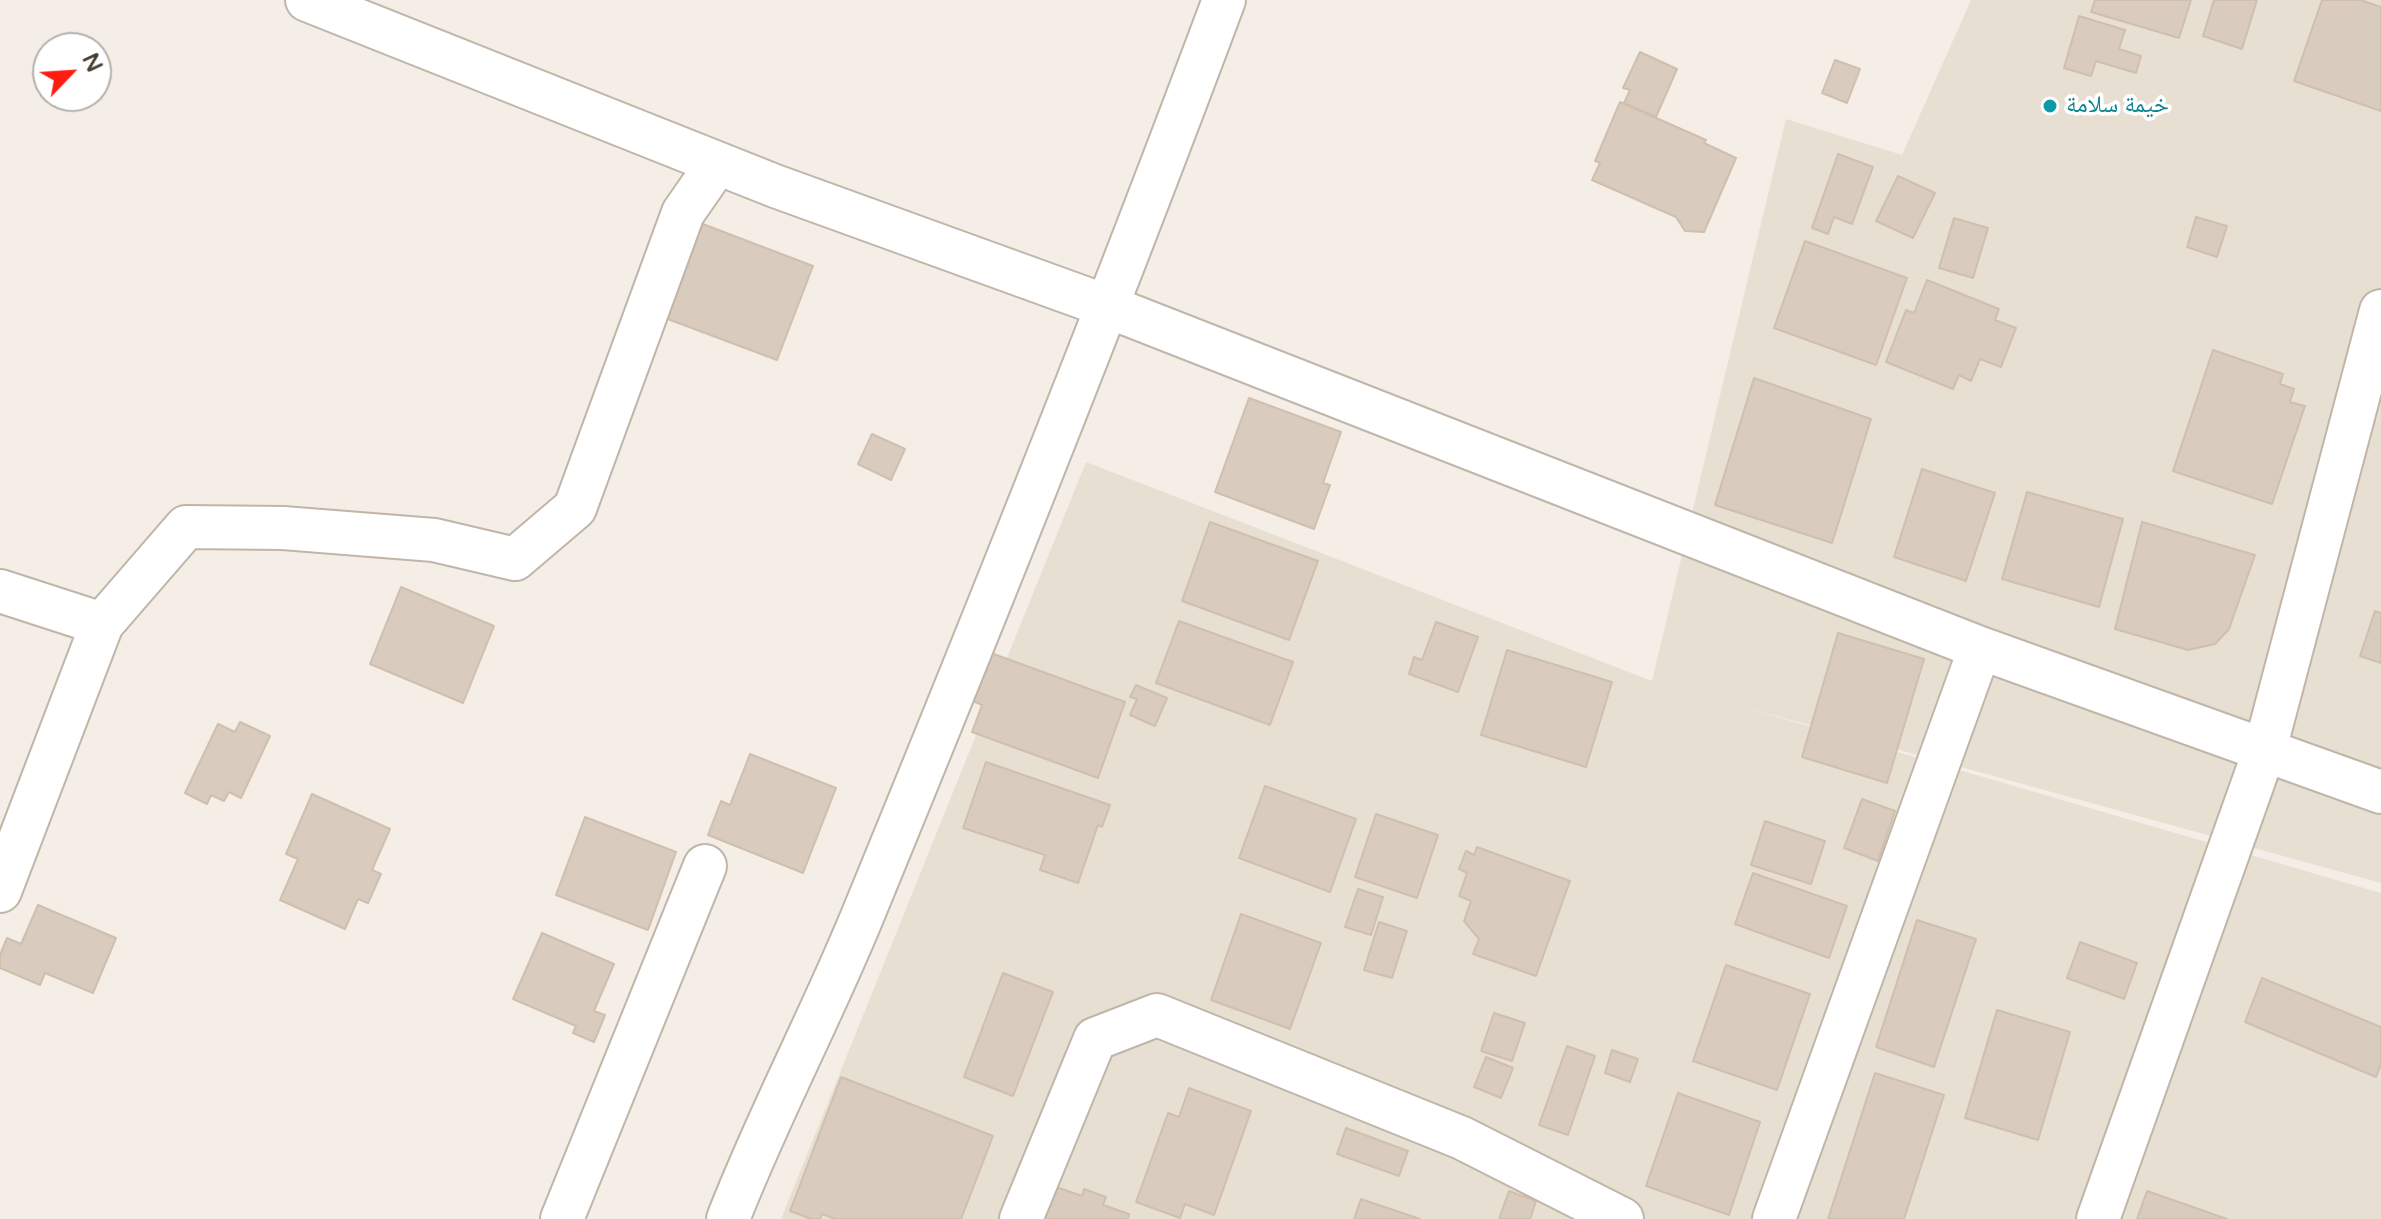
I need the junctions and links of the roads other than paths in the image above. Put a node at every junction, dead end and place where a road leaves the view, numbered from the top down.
1 (307, 0) edge
2 (1224, 0) edge
3 (717, 164) junction
4 (1109, 307) junction
5 (2381, 311) edge
6 (0, 591) edge
7 (102, 624) junction
8 (1980, 648) junction
9 (2265, 749) junction
10 (2381, 792) edge
11 (705, 866) dead end
12 (0, 891) edge
13 (562, 1219) edge
14 (728, 1219) edge
15 (1021, 1219) edge
16 (1622, 1219) edge
17 (1774, 1219) edge
18 (2098, 1219) edge

1 - 3 street
2 - 4 street
3 - 4 street
3 - 7 street
4 - 8 street
4 - 14 street
5 - 9 street
6 - 7 street
7 - 12 street
8 - 9 street
8 - 17 street
9 - 10 street
9 - 18 street
11 - 13 street
15 - 16 street

